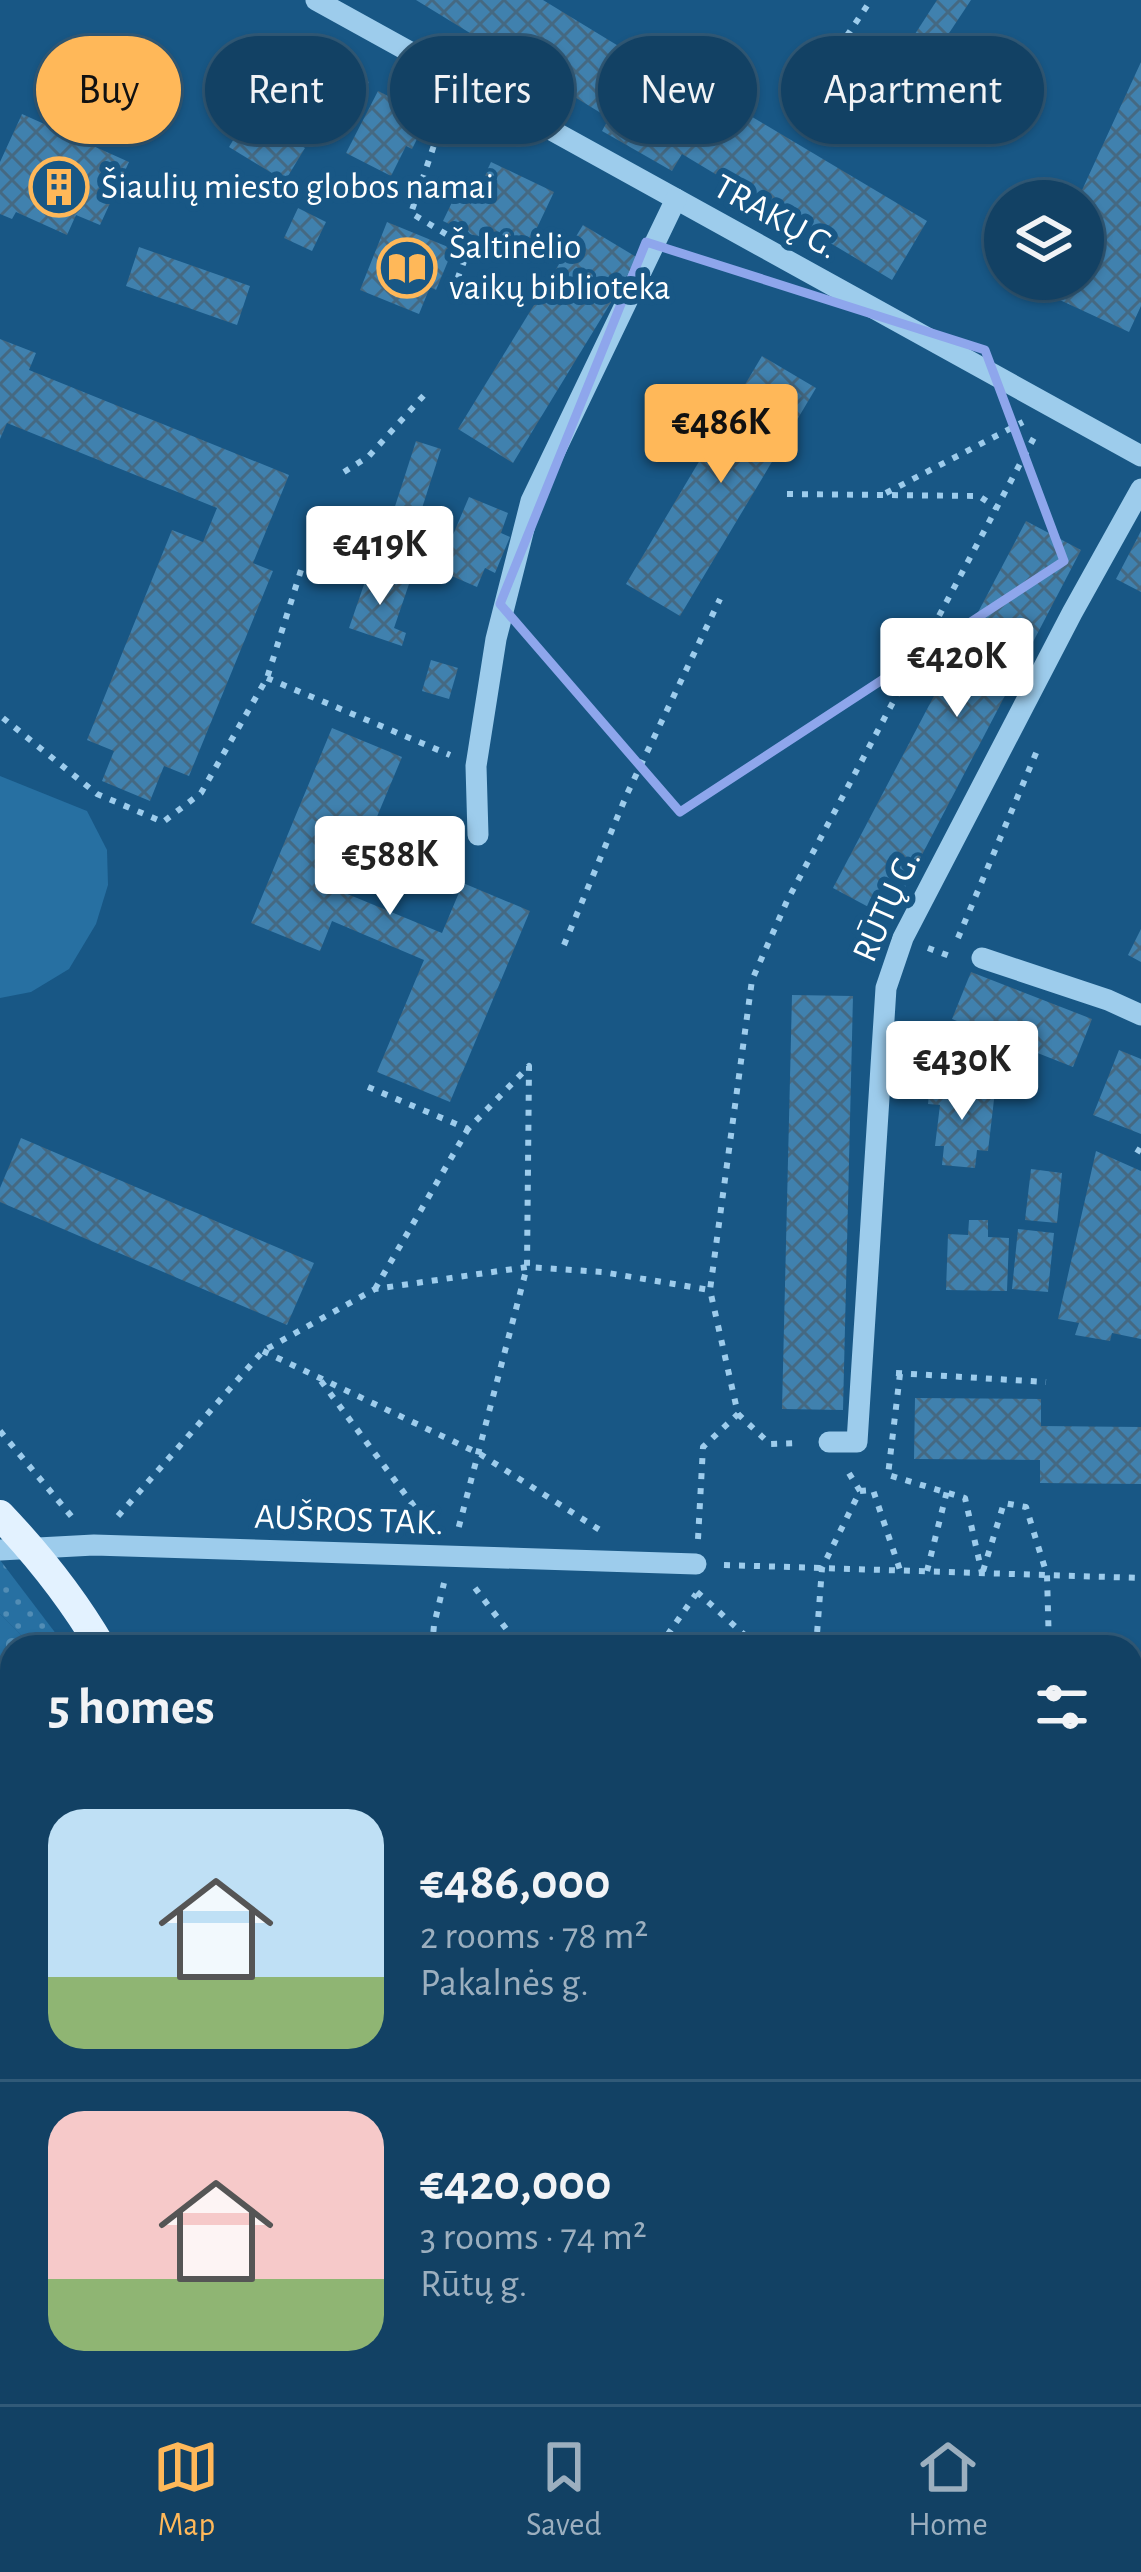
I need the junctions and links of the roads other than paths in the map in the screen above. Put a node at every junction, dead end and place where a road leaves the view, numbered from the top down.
1 (316, 0) edge
2 (676, 199) junction
3 (1141, 456) edge
4 (1141, 489) edge
5 (478, 835) dead end
6 (982, 958) dead end
7 (1141, 1015) edge
8 (830, 1442) road end
9 (0, 1515) edge
10 (16, 1549) edge
11 (696, 1564) road end
12 (93, 1635) edge

1 - 2 street, TRAKŲ G.
2 - 3 street, TRAKŲ G.
2 - 5 street
4 - 8 street, RŪTŲ G.
6 - 7 street
9 - 10 main road
10 - 11 street, AUŠROS TAK.
10 - 12 main road

